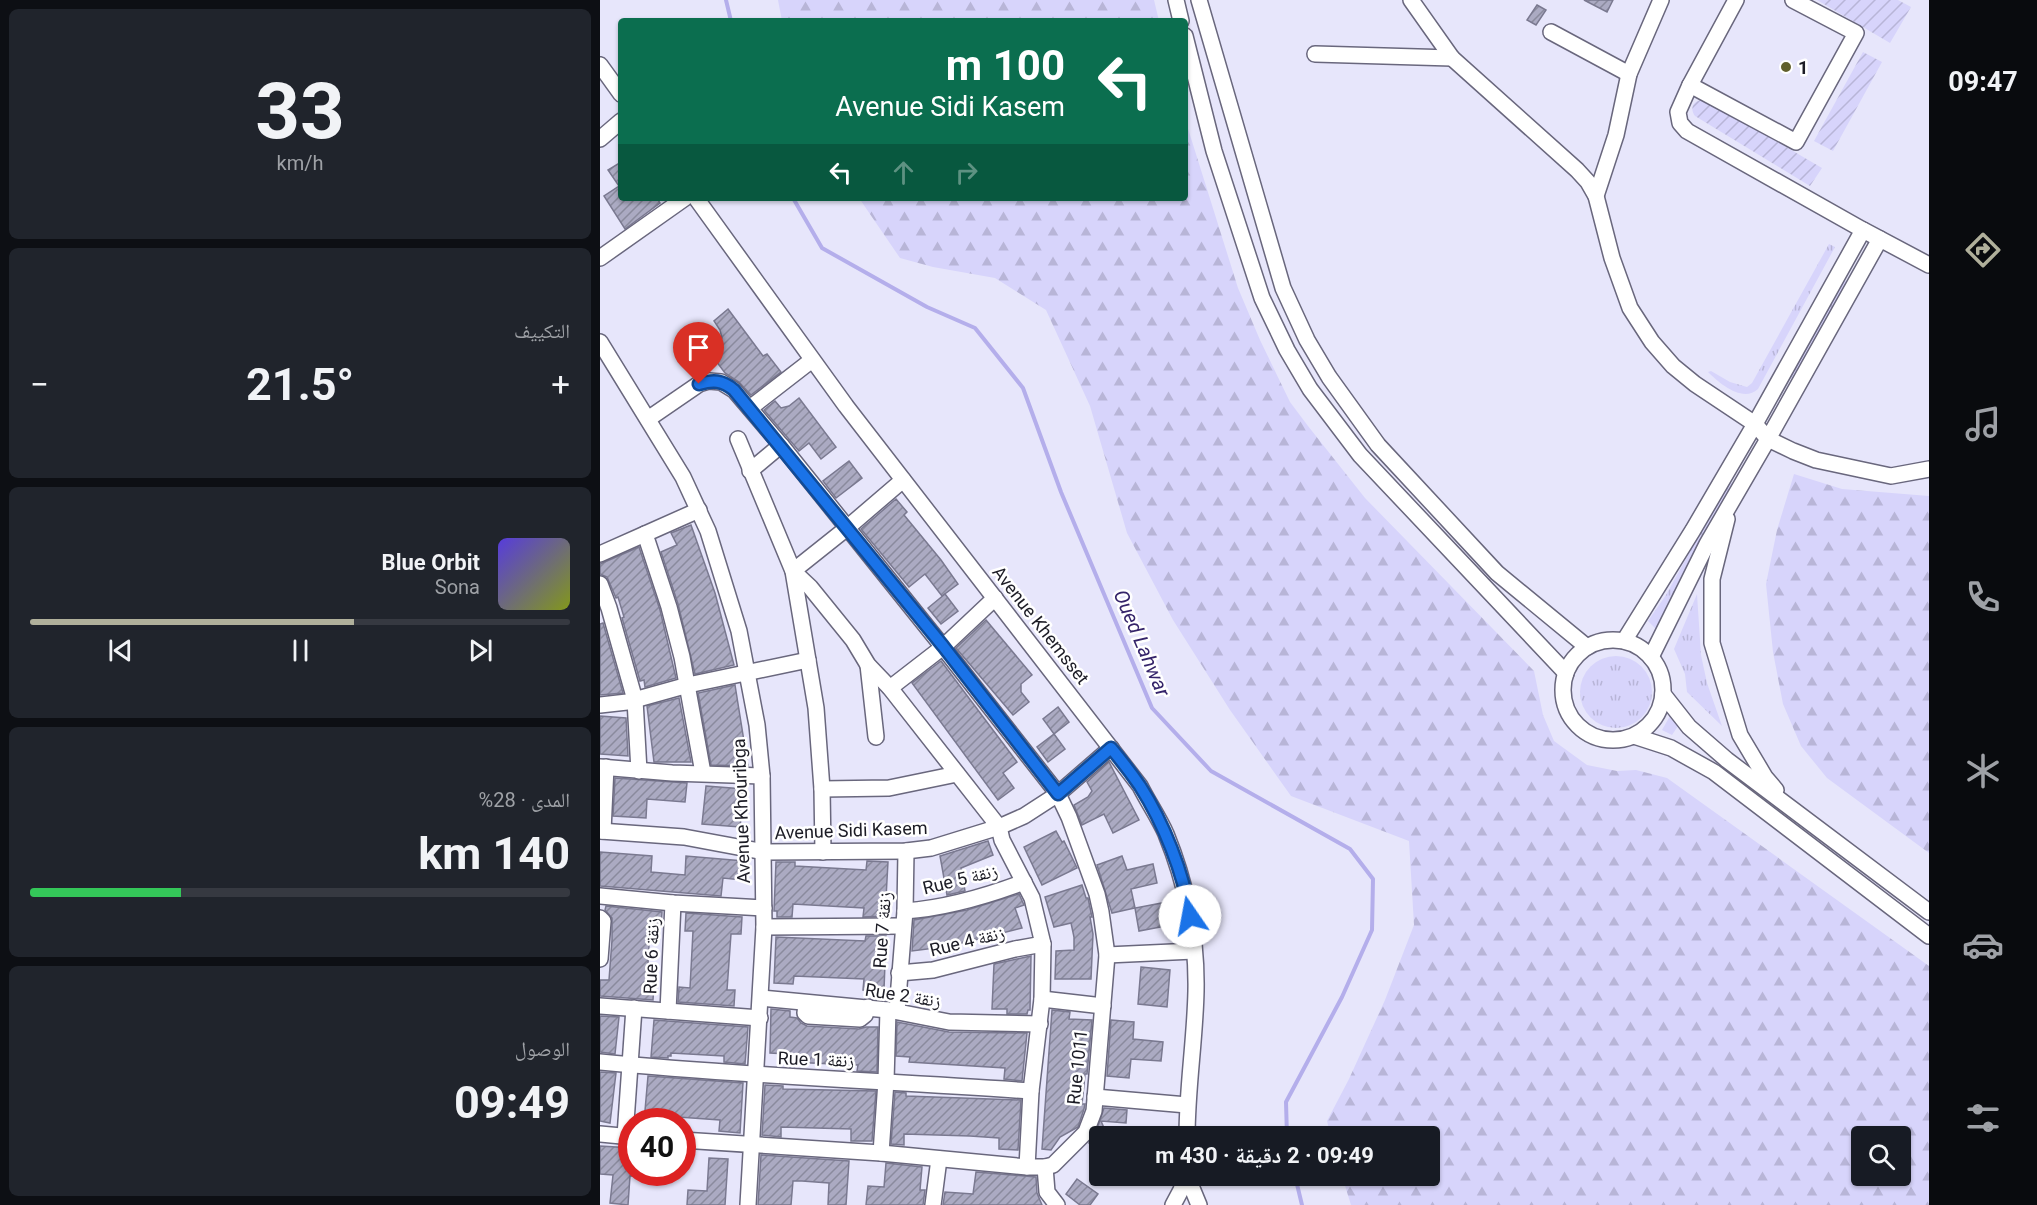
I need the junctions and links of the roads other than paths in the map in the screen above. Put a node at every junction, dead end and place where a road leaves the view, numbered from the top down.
1 (1176, 0) edge
2 (1199, 0) edge
3 (1411, 0) edge
4 (1661, 0) edge
5 (1736, 0) edge
6 (1793, 0) edge
7 (1180, 18) edge
8 (1551, 32) dead end
9 (1188, 48) edge
10 (1315, 54) dead end
11 (1452, 58) junction
12 (600, 65) edge
13 (1629, 74) junction
14 (1690, 86) junction
15 (618, 90) edge
16 (618, 124) edge
17 (600, 139) edge
18 (1596, 196) junction
19 (682, 201) edge
20 (698, 201) edge
21 (1863, 231) junction
22 (1880, 239) junction
23 (600, 258) edge
24 (1929, 265) edge
25 (1842, 268) junction
26 (1859, 277) junction
27 (600, 342) edge
28 (812, 360) junction
29 (750, 408) junction
30 (648, 419) junction
31 (1755, 424) junction
32 (738, 439) dead end
33 (1768, 440) junction
34 (781, 445) junction
35 (1928, 470) edge
36 (750, 471) junction
37 (903, 480) junction
38 (1730, 505) junction
39 (699, 510) junction
40 (847, 528) junction
41 (645, 534) junction
42 (600, 554) edge
43 (793, 571) junction
44 (600, 584) edge
45 (996, 598) junction
46 (605, 610) edge
47 (1624, 641) junction
48 (943, 646) junction
49 (1587, 647) junction
50 (1651, 657) junction
51 (808, 660) junction
52 (868, 665) junction
53 (746, 673) junction
54 (1566, 673) junction
55 (688, 685) junction
56 (890, 688) junction
57 (1663, 694) junction
58 (635, 700) junction
59 (600, 705) edge
60 (1634, 736) junction
61 (876, 737) dead end
62 (1111, 748) junction
63 (603, 767) edge
64 (639, 771) junction
65 (703, 773) junction
66 (957, 774) junction
67 (762, 776) junction
68 (822, 789) junction
69 (1058, 794) junction
70 (1792, 808) junction
71 (999, 827) junction
72 (602, 831) edge
73 (906, 851) junction
74 (764, 852) junction
75 (823, 852) junction
76 (1024, 882) junction
77 (600, 896) edge
78 (673, 903) junction
79 (764, 908) junction
80 (904, 910) junction
81 (1929, 912) edge
82 (600, 918) edge
83 (764, 927) junction
84 (902, 927) junction
85 (1929, 936) edge
86 (1043, 944) junction
87 (1194, 951) junction
88 (1107, 955) junction
89 (600, 959) edge
90 (899, 973) junction
91 (761, 998) junction
92 (1042, 999) junction
93 (600, 1006) edge
94 (1103, 1006) junction
95 (634, 1008) junction
96 (668, 1011) junction
97 (892, 1011) junction
98 (760, 1018) junction
99 (1040, 1024) junction
100 (600, 1062) edge
101 (631, 1065) junction
102 (756, 1076) junction
103 (886, 1081) junction
104 (1031, 1091) junction
105 (1095, 1097) junction
106 (1187, 1105) junction
107 (629, 1108) edge
108 (1187, 1126) edge
109 (600, 1134) edge
110 (618, 1135) edge
111 (696, 1141) edge
112 (751, 1144) junction
113 (881, 1153) junction
114 (939, 1159) junction
115 (1026, 1167) junction
116 (1045, 1167) junction
117 (1182, 1186) edge
118 (1190, 1186) edge
119 (748, 1205) edge
120 (933, 1205) edge
121 (1057, 1205) edge
122 (1173, 1205) edge
123 (1198, 1205) edge

1 - 7 street
2 - 49 street
3 - 11 street
4 - 13 street
5 - 14 street
6 - 14 street
8 - 13 street
9 - 54 street
10 - 11 street
11 - 18 street
12 - 15 street
13 - 18 street
14 - 21 street
16 - 17 street
18 - 31 street
19 - 23 street
20 - 28 street, Avenue Khemsset
21 - 22 street
21 - 25 street
22 - 24 street
22 - 26 street
25 - 26 street
25 - 31 street
26 - 33 street
27 - 30 street, Avenue Khouribga
28 - 29 street
28 - 37 street, Avenue Khemsset
29 - 30 street, Rue 1011
29 - 34 street, Rue 1011
30 - 39 street, Avenue Khouribga
31 - 33 street
31 - 47 street
32 - 36 street
33 - 35 street
33 - 38 street
34 - 36 street
34 - 40 street, Rue 1011
36 - 43 street
37 - 40 street
37 - 45 street, Avenue Khemsset
38 - 50 street
38 - 70 street
39 - 41 street
39 - 53 street, Avenue Khouribga
40 - 43 street
40 - 48 street, Rue 1011
41 - 42 street
41 - 55 street
43 - 51 street
43 - 52 street
44 - 46 street
45 - 48 street
45 - 62 street, Avenue Khemsset
46 - 58 street
47 - 49 street
47 - 50 street
48 - 56 street
48 - 69 street, Rue 1011
49 - 54 street
50 - 57 street
51 - 53 street
51 - 68 street
52 - 56 street
52 - 61 street
53 - 55 street
53 - 67 street, Avenue Khouribga
54 - 60 street
55 - 58 street
55 - 65 street
56 - 66 street
57 - 60 street
57 - 70 street
58 - 59 street
58 - 64 street
60 - 85 street
62 - 69 street, Avenue Sidi Kasem
62 - 87 street, Avenue Khemsset
63 - 64 street
63 - 72 street
64 - 65 street
65 - 67 street
66 - 68 street
66 - 71 street
67 - 74 street, Avenue Khouribga
68 - 75 street
69 - 71 street, Avenue Sidi Kasem
69 - 88 street, Rue 1011
70 - 81 street
71 - 73 street, Avenue Sidi Kasem
71 - 76 street
72 - 74 street, Avenue Sidi Kasem
73 - 75 street, Avenue Sidi Kasem
73 - 80 street, Rue 7 زنقة
74 - 75 street, Avenue Sidi Kasem
74 - 79 street, Avenue Khouribga
76 - 80 street, Rue 5 زنقة
76 - 86 street
77 - 78 street
78 - 79 street
78 - 96 street, Rue 6 زنقة
79 - 83 street, Avenue Khouribga
80 - 84 street, Rue 7 زنقة
82 - 89 street
83 - 84 street
83 - 91 street, Avenue Khouribga
84 - 90 street, Rue 7 زنقة
86 - 90 street, Rue 4 زنقة
86 - 92 street
87 - 88 street
87 - 106 street, Avenue Khemsset
88 - 94 street, Rue 1011
90 - 97 street, Rue 7 زنقة
91 - 97 street, Rue 2 زنقة
91 - 98 street, Avenue Khouribga
92 - 94 street
92 - 99 street
93 - 95 street
94 - 105 street, Rue 1011
95 - 96 street
95 - 101 street
96 - 98 street
97 - 99 street, Rue 2 زنقة
97 - 103 street, Rue 7 زنقة
98 - 102 street, Avenue Khouribga
99 - 104 street
100 - 101 street, Rue 1 زنقة
101 - 102 street, Rue 1 زنقة
101 - 107 street
102 - 103 street, Rue 1 زنقة
102 - 112 street, Avenue Khouribga
103 - 104 street, Rue 1 زنقة
103 - 113 street, Rue 7 زنقة
104 - 115 street
105 - 106 street
105 - 116 street, Rue 1011
106 - 108 street, Avenue Khemsset
109 - 110 street
111 - 112 street
112 - 113 street
112 - 119 street, Avenue Khouribga
113 - 114 street
114 - 115 street
114 - 120 street
115 - 116 street
116 - 121 street
117 - 122 street
118 - 123 street

